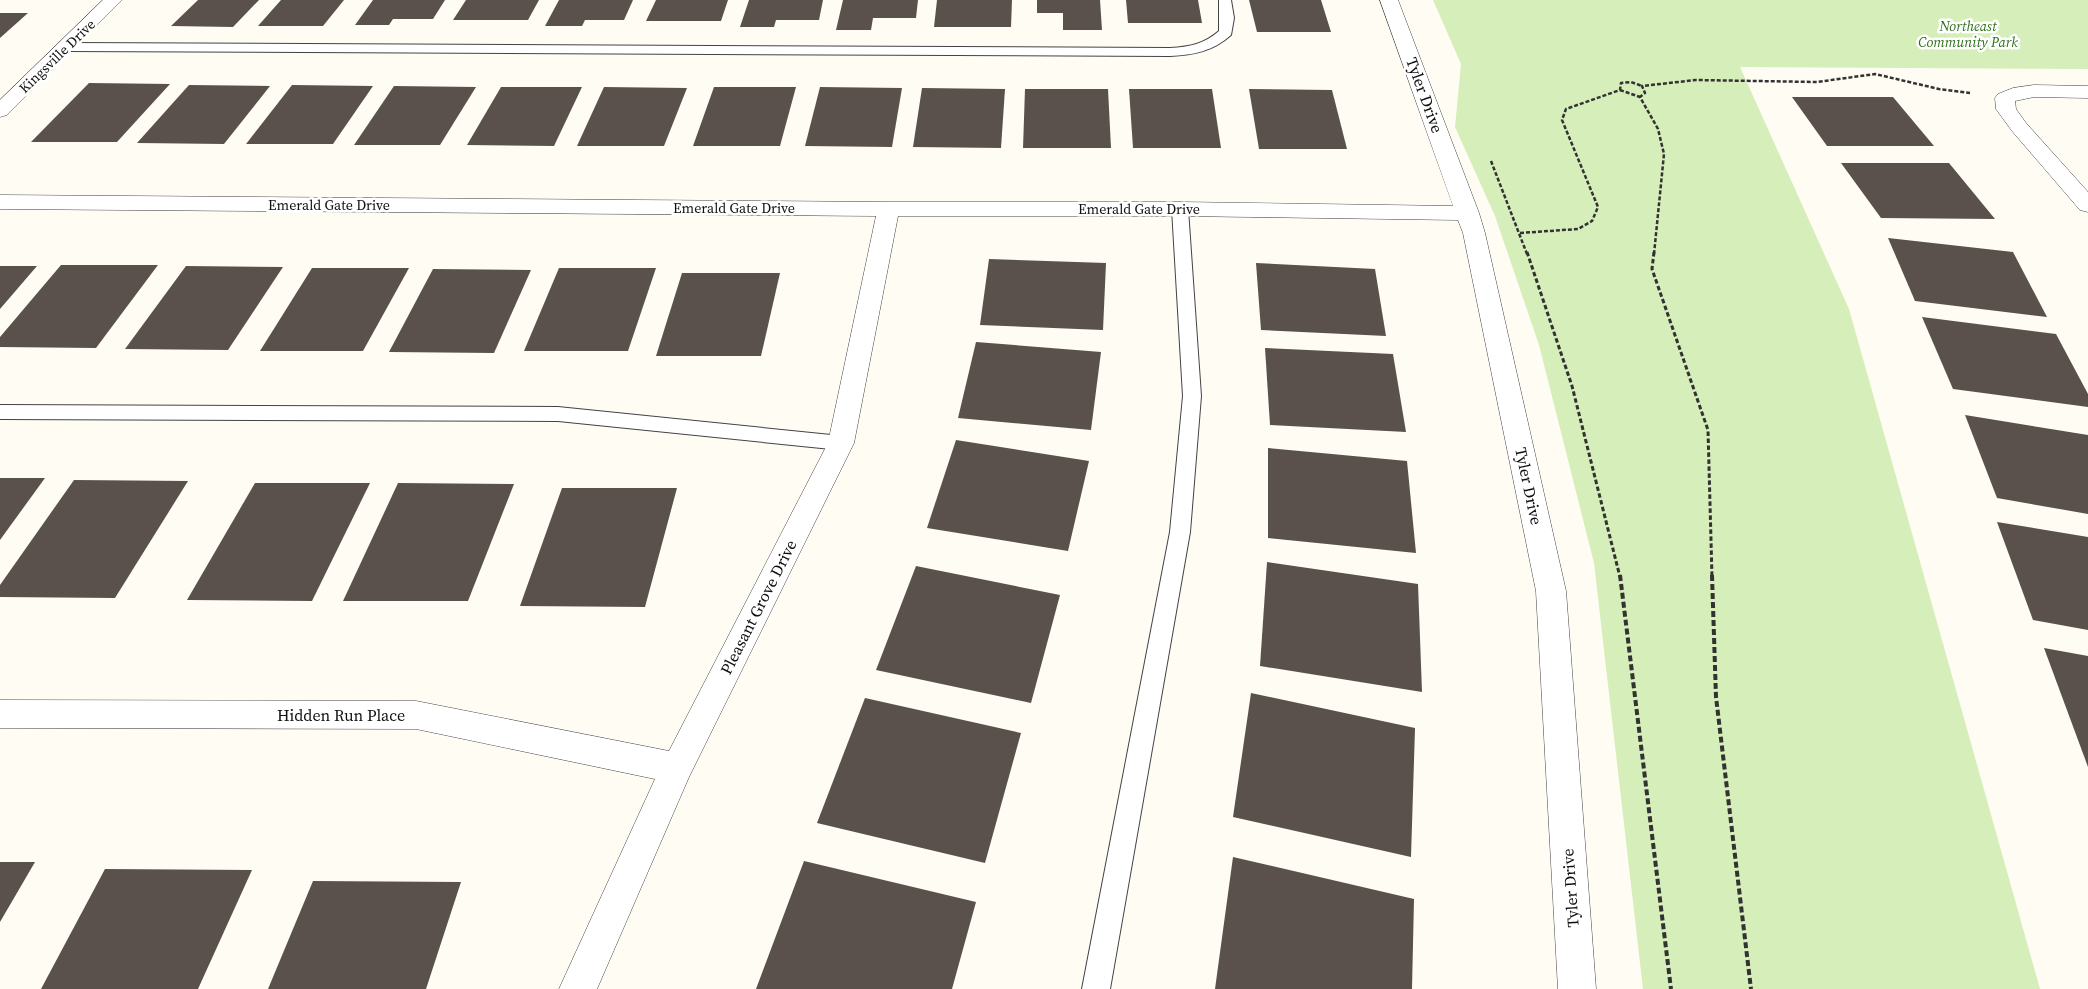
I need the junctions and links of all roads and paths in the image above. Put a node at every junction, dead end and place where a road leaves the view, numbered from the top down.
1 (113, 0) edge
2 (1224, 0) edge
3 (1389, 0) edge
4 (66, 46) junction
5 (1642, 86) junction
6 (1620, 90) junction
7 (2088, 92) edge
8 (1640, 96) junction
9 (2006, 98) junction
10 (0, 111) edge
11 (1491, 160) dead end
12 (0, 202) edge
13 (2088, 205) edge
14 (888, 209) junction
15 (1180, 209) junction
16 (1468, 213) junction
17 (1520, 233) junction
18 (0, 412) edge
19 (841, 443) junction
20 (0, 714) edge
21 (677, 768) junction
22 (578, 989) edge
23 (1096, 989) edge
24 (1577, 989) edge
25 (1671, 989) edge
26 (1751, 989) edge

1 - 4 street, Kingsville Drive
2 - 4 lane
3 - 16 street, Tyler Drive
4 - 10 street, Kingsville Drive
5 - 6 path
5 - 8 path
5 - 9 path
6 - 8 path
6 - 17 path
7 - 9 street
8 - 26 path
9 - 13 street
11 - 17 path
12 - 14 street, Emerald Gate Drive
14 - 15 street, Emerald Gate Drive
14 - 19 street, Pleasant Grove Drive
15 - 16 street, Emerald Gate Drive
15 - 23 lane
16 - 24 street, Tyler Drive
17 - 25 path
18 - 19 lane
19 - 21 street, Pleasant Grove Drive
20 - 21 street, Hidden Run Place
21 - 22 street, Pleasant Grove Drive

